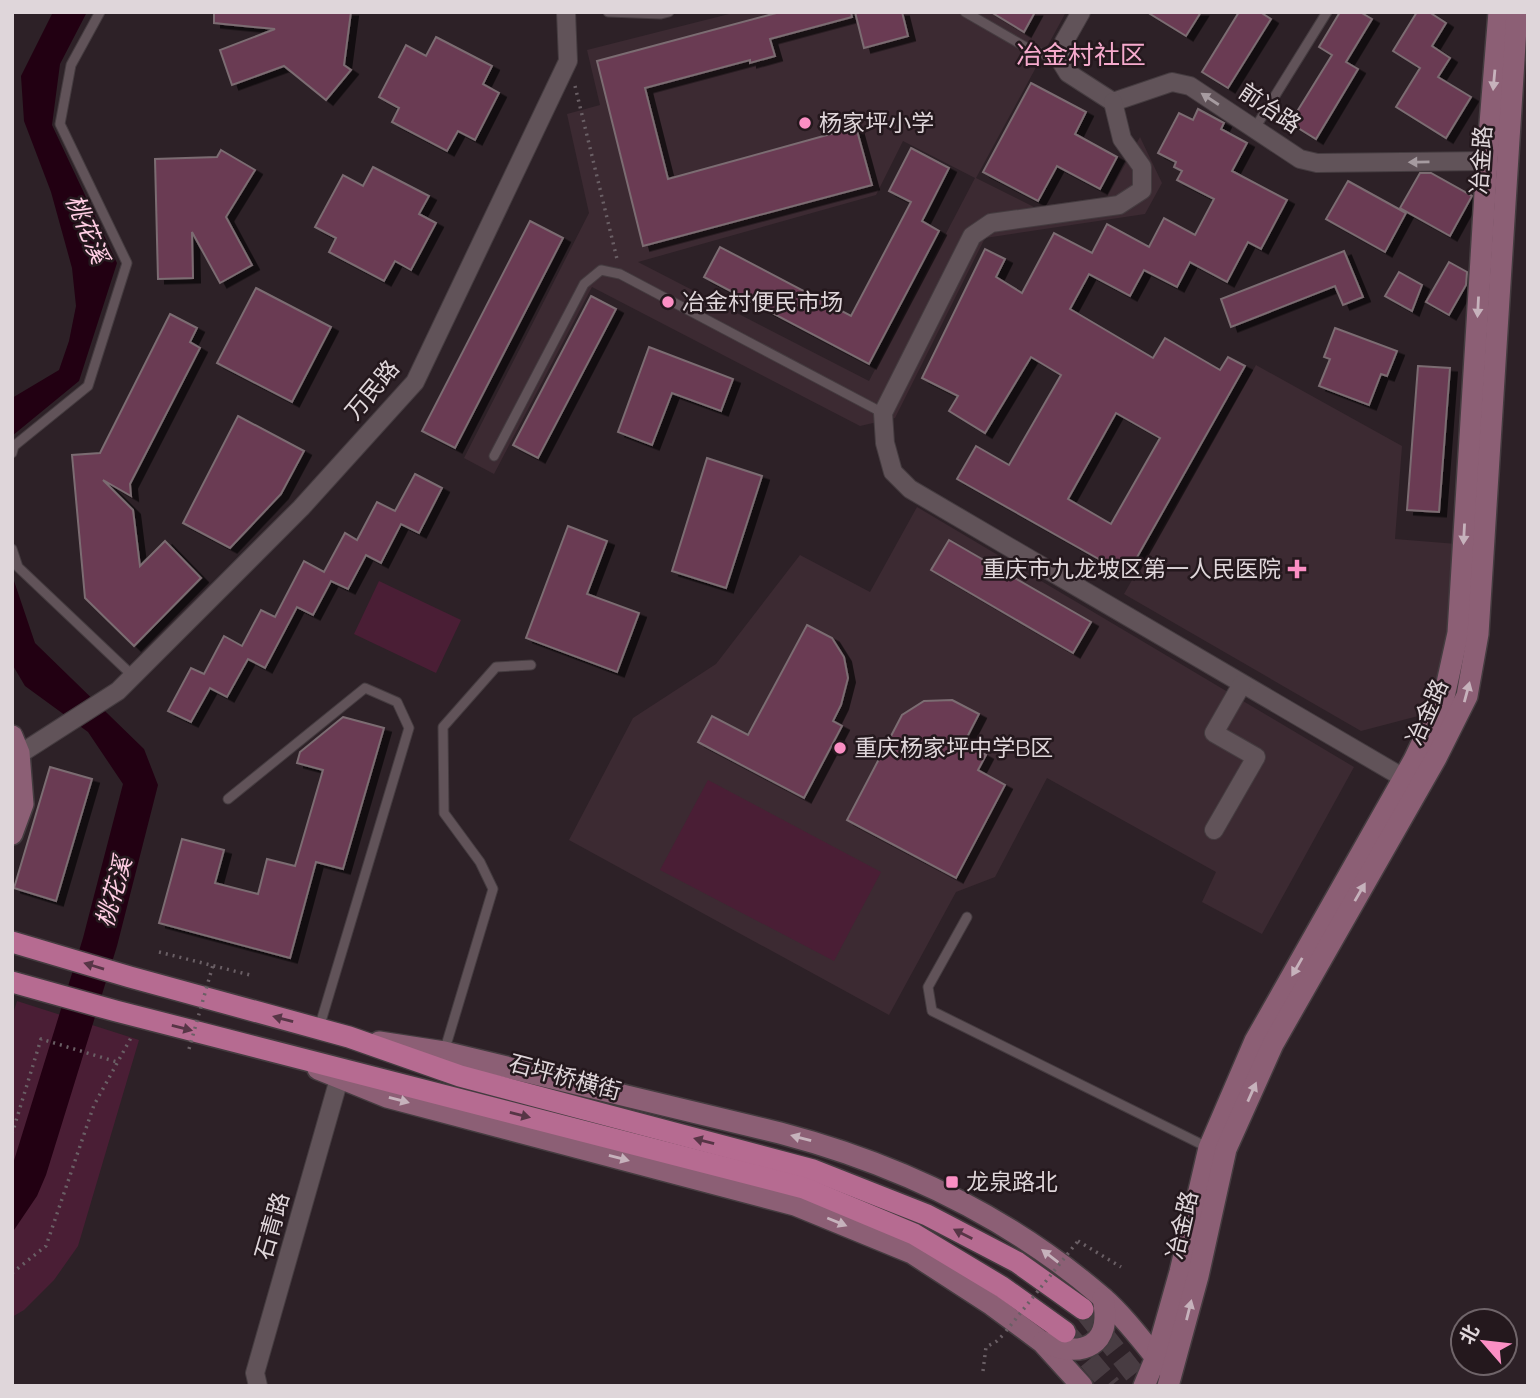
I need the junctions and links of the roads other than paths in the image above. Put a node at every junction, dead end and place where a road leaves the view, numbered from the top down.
1 (100, 12) edge
2 (566, 12) edge
3 (608, 12) edge
4 (965, 12) edge
5 (1081, 12) edge
6 (1326, 12) edge
7 (1499, 12) edge
8 (1517, 12) edge
9 (663, 13) edge
10 (1060, 60) junction
11 (1113, 103) junction
12 (1255, 128) junction
13 (1507, 163) edge
14 (883, 413) junction
15 (12, 453) edge
16 (494, 456) dead end
17 (12, 549) edge
18 (531, 665) dead end
19 (133, 676) junction
20 (1242, 684) junction
21 (18, 749) edge
22 (1412, 783) junction
23 (228, 799) dead end
24 (1214, 830) dead end
25 (12, 834) edge
26 (967, 917) dead end
27 (12, 942) edge
28 (12, 982) edge
29 (318, 1029) junction
30 (349, 1037) junction
31 (444, 1052) junction
32 (291, 1055) junction
33 (339, 1079) junction
34 (1209, 1148) junction
35 (1103, 1298) junction
36 (1083, 1309) tunnel mouth
37 (1065, 1332) tunnel mouth
38 (1042, 1342) junction
39 (1156, 1357) junction
40 (1173, 1382) edge
41 (258, 1386) edge
42 (1082, 1386) edge
43 (1144, 1386) edge

1 - 15 lane
2 - 19 street, 万民路
3 - 9 lane
4 - 10 lane
5 - 10 street
6 - 12 lane
7 -> 13 main road, 冶金路
8 - 13 main road, 冶金路
10 - 11 street
12 -> 11 street, 前冶路
11 - 14 street
13 -> 12 street, 前冶路
13 - 22 main road, 冶金路
14 - 16 lane
14 - 20 street
17 - 19 lane
18 - 31 lane
19 - 21 street, 万民路
20 - 22 street
20 - 24 street
21 - 25 main road
22 -> 34 main road, 冶金路
40 -> 22 main road, 冶金路
23 - 29 lane
26 - 34 lane
29 -> 27 main road, 石坪桥横街
28 -> 32 main road, 石坪桥横街
29 - 30 main road, 石坪桥横街
30 - 31 main road
36 -> 30 main road, 石坪桥横街
35 -> 31 main road
32 - 33 main road
32 -> 37 main road, 石坪桥横街
33 -> 38 main road
33 - 41 street, 石青路
34 - 39 main road, 冶金路
35 - 38 main road
35 - 39 main road
38 - 42 main road
39 - 40 main road
39 - 43 main road, 冶金路

